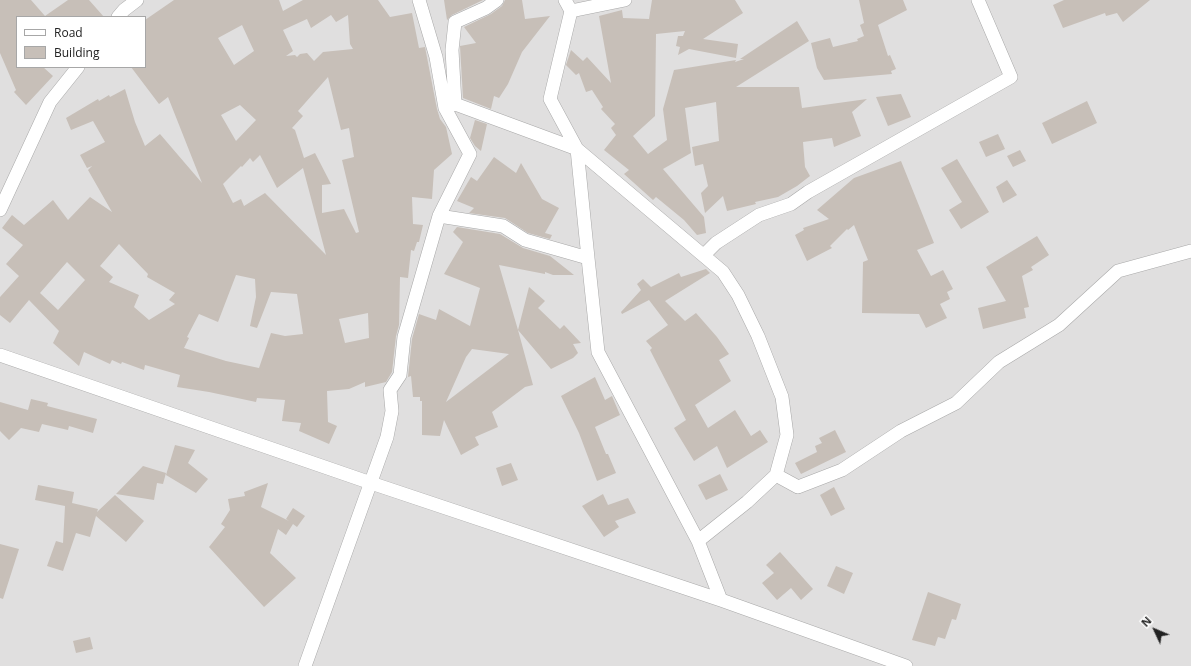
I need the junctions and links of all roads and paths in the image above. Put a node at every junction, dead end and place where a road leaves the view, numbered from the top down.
1 (136, 0) edge
2 (419, 0) edge
3 (497, 0) edge
4 (625, 0) edge
5 (978, 0) edge
6 (568, 5) edge
7 (119, 16) edge
8 (77, 68) edge
9 (450, 106) junction
10 (577, 149) junction
11 (0, 210) edge
12 (439, 216) junction
13 (1191, 251) edge
14 (704, 255) junction
15 (588, 258) junction
16 (0, 355) edge
17 (776, 475) junction
18 (371, 483) junction
19 (698, 541) junction
20 (721, 600) junction
21 (305, 666) edge
22 (906, 666) edge

1 - 7 street
2 - 9 street
3 - 9 street
4 - 6 street
5 - 14 street
6 - 10 street
8 - 11 street
9 - 10 street
9 - 12 street
10 - 14 street
10 - 15 street
12 - 15 street
12 - 18 street
13 - 17 street
14 - 17 street
15 - 19 street
16 - 18 street
17 - 19 street
18 - 20 street
18 - 21 street
19 - 20 street
20 - 22 street

